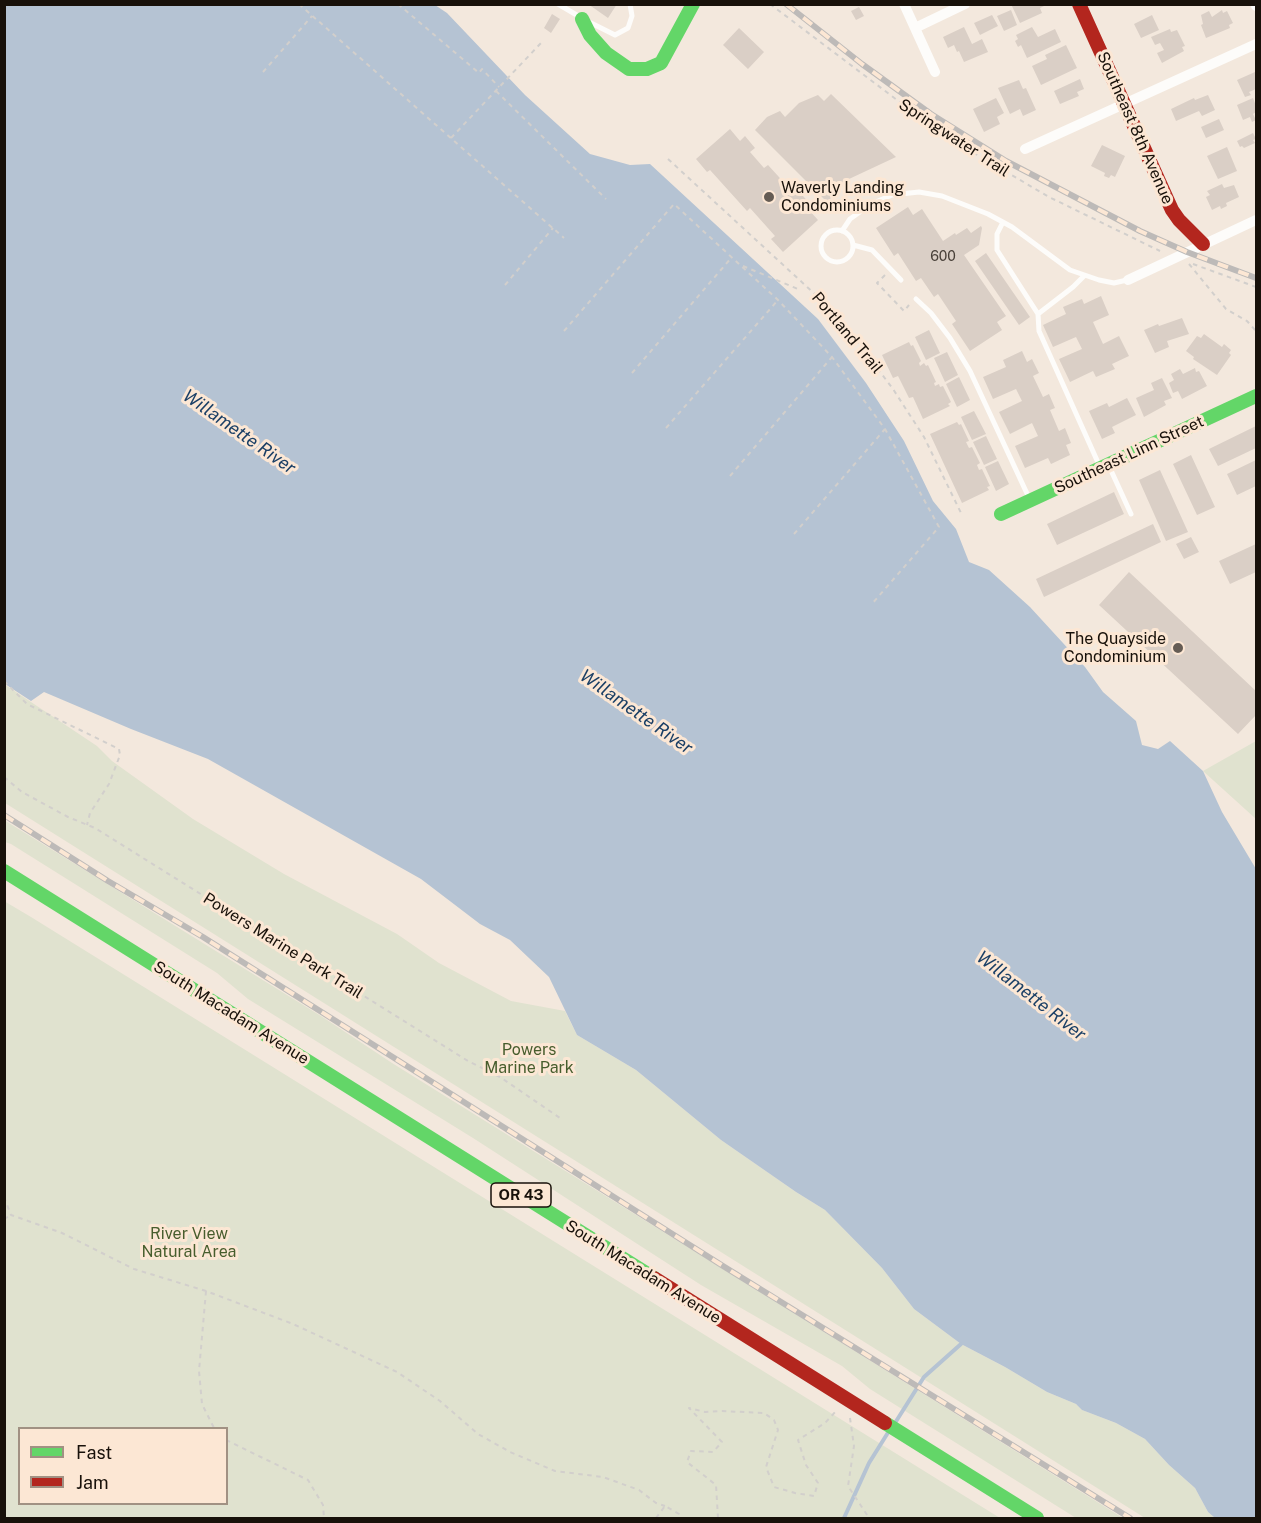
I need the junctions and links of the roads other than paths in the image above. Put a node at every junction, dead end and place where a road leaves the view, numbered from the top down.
1 (558, 4) edge
2 (630, 4) edge
3 (693, 4) edge
4 (904, 4) edge
5 (965, 4) edge
6 (1079, 4) edge
7 (582, 18) junction
8 (915, 28) junction
9 (1257, 44) edge
10 (935, 72) dead end
11 (1126, 104) junction
12 (1025, 149) dead end
13 (1257, 220) edge
14 (1003, 222) junction
15 (842, 231) junction
16 (1203, 244) junction
17 (853, 245) junction
18 (1084, 276) junction
19 (901, 280) dead end
20 (1128, 280) joint
21 (916, 299) road end
22 (1038, 314) junction
23 (1257, 396) edge
24 (1104, 467) junction
25 (1030, 501) junction
26 (1001, 514) dead end
27 (1131, 514) dead end
28 (4, 871) edge
29 (1037, 1518) edge

1 - 7 lane
2 - 7 lane
3 - 7 main road
4 - 8 street
5 - 8 street
6 - 11 main road, Southeast 8th Avenue
8 - 10 street
9 - 11 street
11 - 12 street
11 - 16 main road, Southeast 8th Avenue
13 - 16 street
14 - 15 lane
14 - 18 lane
14 - 22 lane
15 - 17 lane
15 - 17 lane
16 - 20 street
17 - 19 lane
18 - 20 lane
18 - 22 lane
21 - 25 lane
22 - 24 lane
23 - 24 main road, Southeast Linn Street
24 - 25 main road, Southeast Linn Street
24 - 27 lane
25 - 26 main road, Southeast Linn Street
28 - 29 main road, South Macadam Avenue / OR 43

